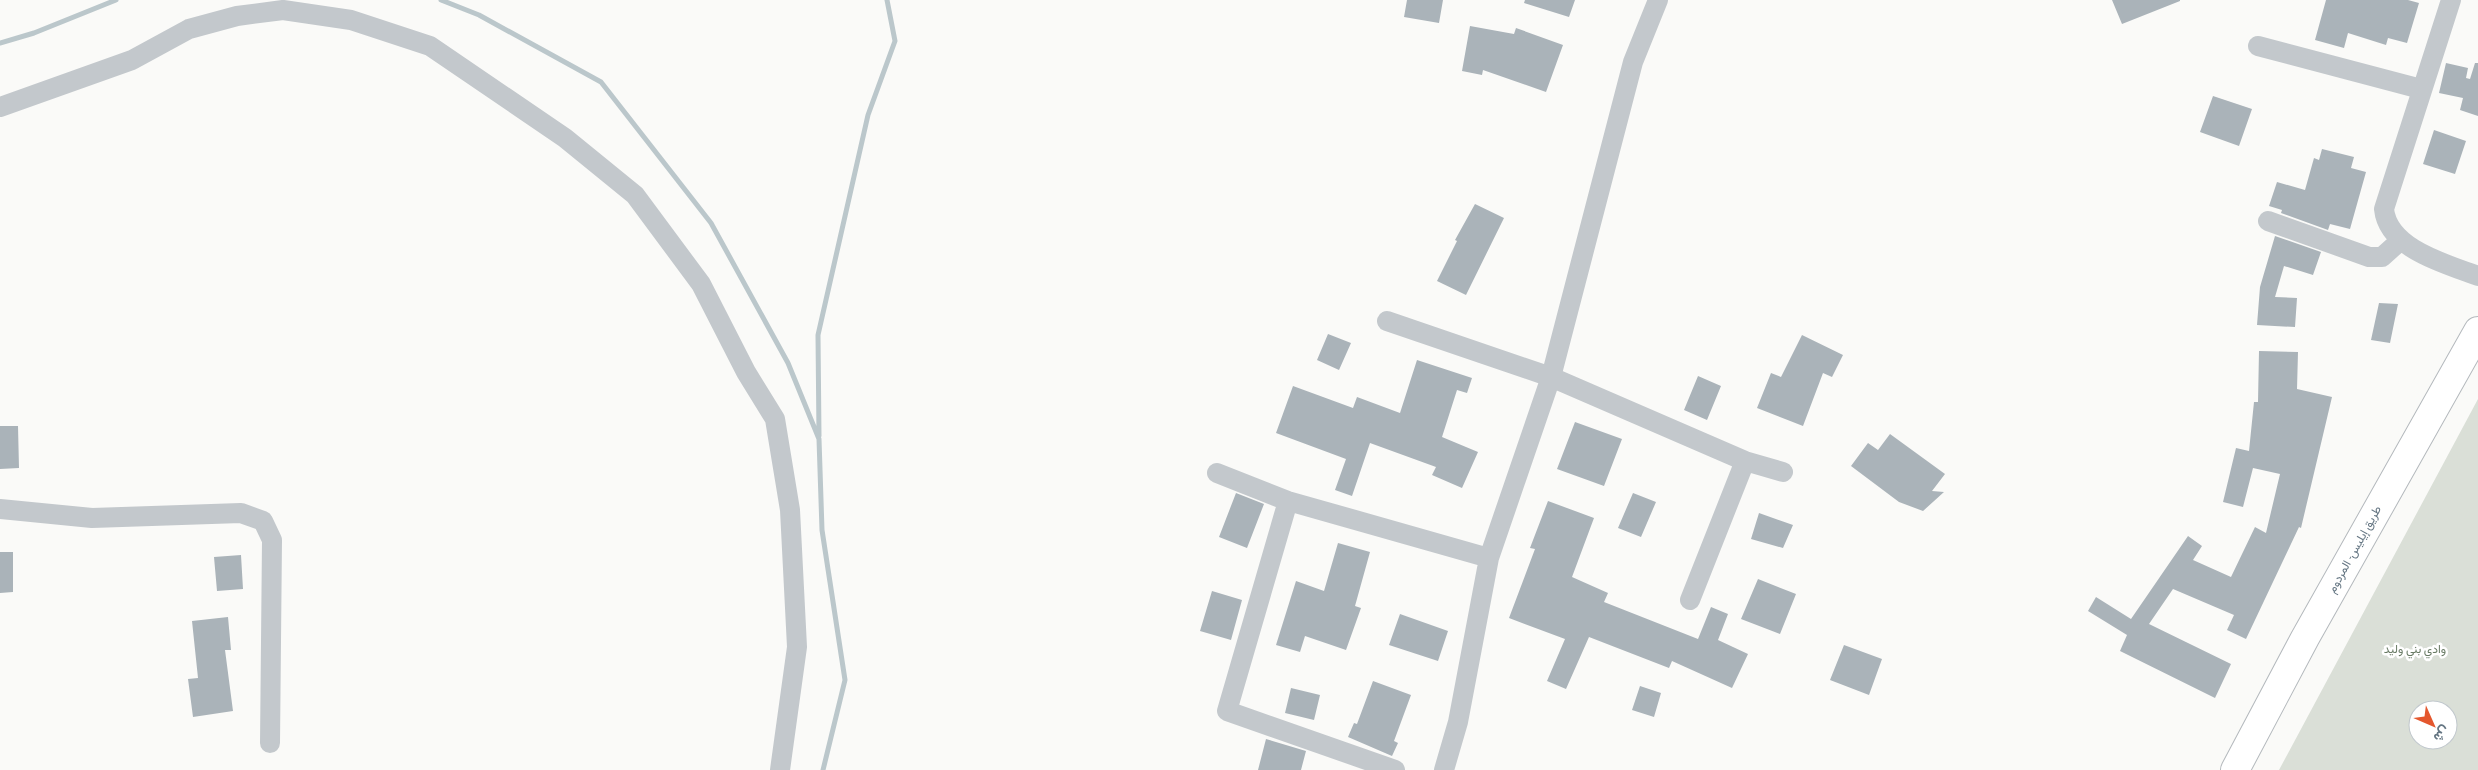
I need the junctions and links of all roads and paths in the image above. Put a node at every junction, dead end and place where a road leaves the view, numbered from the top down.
1 (1658, 0) edge
2 (2451, 0) edge
3 (2258, 46) dead end
4 (2421, 89) junction
5 (0, 106) edge
6 (2268, 221) dead end
7 (2401, 240) junction
8 (2478, 276) edge
9 (1388, 321) dead end
10 (2478, 330) edge
11 (1551, 377) junction
12 (1744, 461) junction
13 (1784, 472) dead end
14 (1216, 473) dead end
15 (1288, 501) junction
16 (0, 509) edge
17 (1489, 558) junction
18 (1690, 600) dead end
19 (270, 743) dead end
20 (780, 770) edge
21 (1395, 770) edge
22 (1444, 770) edge
23 (2235, 770) edge

1 - 11 street
2 - 4 street
3 - 4 street
4 - 7 street
5 - 20 street
6 - 7 street
7 - 8 street
9 - 11 street
10 - 23 highway, طريق إيليس- المردوم
11 - 12 street
11 - 17 street
12 - 13 street
12 - 18 street
14 - 15 street
15 - 17 street
15 - 21 street
16 - 19 street
17 - 22 street

